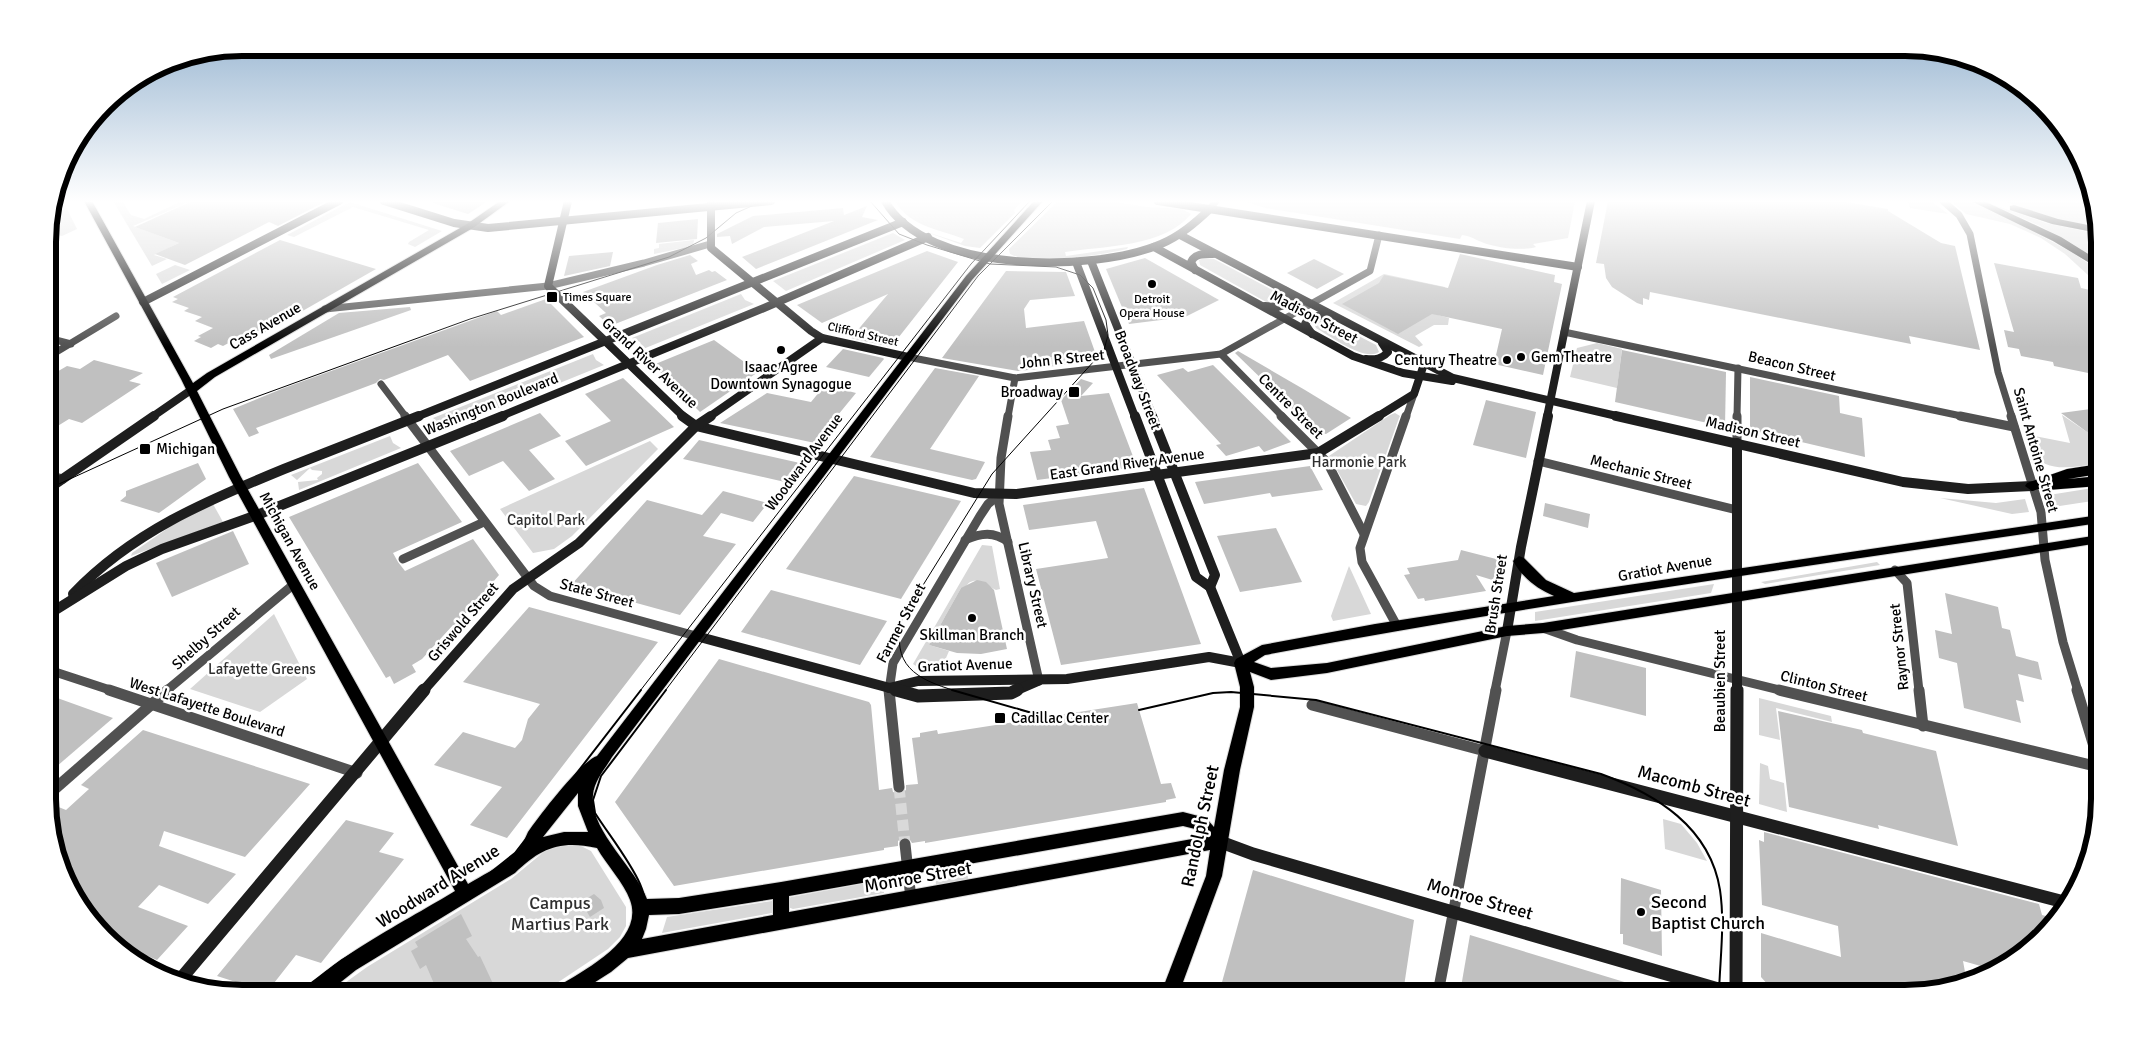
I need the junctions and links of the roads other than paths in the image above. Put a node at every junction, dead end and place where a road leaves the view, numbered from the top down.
1 (114, 250) edge
2 (245, 250) edge
3 (429, 250) edge
4 (556, 250) edge
5 (691, 250) edge
6 (713, 250) edge
7 (834, 250) edge
8 (899, 250) edge
9 (961, 250) edge
10 (993, 250) edge
11 (1145, 250) edge
12 (1159, 250) edge
13 (1207, 250) edge
14 (1375, 250) edge
15 (1470, 250) edge
16 (1581, 250) edge
17 (1973, 250) edge
18 (2074, 250) edge
19 (986, 257) junction
20 (1221, 257) junction
21 (2091, 260) edge
22 (1092, 261) junction
23 (1076, 262) junction
24 (1578, 267) junction
25 (1195, 270) junction
26 (752, 282) junction
27 (548, 286) junction
28 (1286, 291) junction
29 (143, 302) junction
30 (778, 303) junction
31 (1257, 304) junction
32 (1311, 304) junction
33 (324, 309) junction
34 (116, 316) dead end
35 (1284, 319) junction
36 (1340, 320) junction
37 (1564, 332) junction
38 (1314, 335) junction
39 (822, 338) junction
40 (56, 340) edge
41 (605, 341) junction
42 (1381, 341) junction
43 (70, 344) junction
44 (56, 352) edge
45 (1221, 354) junction
46 (1353, 356) junction
47 (908, 357) junction
48 (628, 364) junction
49 (1424, 364) junction
50 (1133, 365) junction
51 (1117, 367) junction
52 (1738, 368) junction
53 (1420, 376) junction
54 (1015, 378) junction
55 (1470, 383) junction
56 (381, 384) dead end
57 (191, 390) junction
58 (1414, 394) junction
59 (1550, 400) junction
60 (407, 420) junction
61 (696, 426) junction
62 (2014, 427) junction
63 (1736, 443) junction
64 (427, 447) junction
65 (1318, 453) junction
66 (831, 458) junction
67 (1538, 461) junction
68 (2091, 470) edge
69 (1174, 473) junction
70 (1159, 476) junction
71 (56, 477) edge
72 (63, 479) junction
73 (2091, 482) edge
74 (56, 484) edge
75 (241, 486) junction
76 (2032, 486) junction
77 (999, 495) junction
78 (1737, 510) junction
79 (257, 515) junction
80 (2091, 519) edge
81 (484, 522) junction
82 (2042, 528) junction
83 (1364, 534) junction
84 (965, 540) junction
85 (2091, 540) edge
86 (1008, 542) junction
87 (2044, 548) junction
88 (402, 559) dead end
89 (1519, 561) junction
90 (1895, 570) junction
91 (1736, 572) junction
92 (528, 579) junction
93 (294, 584) junction
94 (1210, 587) junction
95 (1736, 597) junction
96 (1575, 599) junction
97 (68, 600) junction
98 (1510, 607) junction
99 (56, 609) edge
100 (1397, 626) junction
101 (1543, 628) junction
102 (1507, 631) junction
103 (696, 636) junction
104 (1241, 663) junction
105 (56, 672) edge
106 (1737, 680) junction
107 (1039, 681) junction
108 (889, 688) junction
109 (153, 705) junction
110 (1312, 705) dead end
111 (1923, 726) junction
112 (2091, 738) edge
113 (380, 742) junction
114 (1485, 751) junction
115 (607, 753) junction
116 (2091, 763) edge
117 (357, 773) junction
118 (899, 787) tunnel mouth
119 (56, 788) edge
120 (1735, 816) junction
121 (1218, 841) junction
122 (602, 842) junction
123 (905, 844) tunnel mouth
124 (527, 851) junction
125 (908, 868) junction
126 (781, 890) junction
127 (466, 895) junction
128 (911, 899) junction
129 (2060, 901) edge
130 (641, 907) junction
131 (1453, 913) junction
132 (781, 921) junction
133 (624, 950) junction
134 (184, 975) edge
135 (328, 980) junction
136 (321, 985) edge
137 (323, 985) edge
138 (574, 985) edge
139 (1173, 985) edge
140 (1440, 985) edge
141 (1704, 985) edge
142 (1736, 985) edge

1 - 29 main road, Michigan Avenue
2 - 29 street
3 - 33 main road, Cass Avenue
4 - 27 street
5 - 27 street
6 - 26 street, Clifford Street
7 - 26 street, Washington Boulevard
8 - 30 street, Washington Boulevard
9 - 19 street
10 - 19 main road, Woodward Avenue
11 - 22 street
12 - 25 street, Madison Street
13 - 20 street, Madison Street
14 - 32 street, John R Street
15 - 24 street
16 - 24 street, Brush Street
17 - 62 street, Saint Antoine Street
18 - 21 highway
19 - 23 street
19 - 47 main road, Woodward Avenue
20 - 25 street
20 - 28 street, Madison Street
22 - 23 street
22 - 50 street, Broadway Street
23 - 51 street, Broadway Street
24 - 37 street, Brush Street
25 - 31 street, Madison Street
26 - 30 street, Clifford Street
26 - 41 street, Washington Boulevard
27 - 33 street
27 - 41 street, Grand River Avenue
28 - 31 street
28 - 32 street, Madison Street
29 - 57 main road, Michigan Avenue
30 - 39 street, Clifford Street
30 - 48 street, Washington Boulevard
31 - 35 street, Madison Street
32 - 35 street, John R Street
32 - 36 street, Madison Street
33 - 57 main road, Cass Avenue
34 - 43 street
35 - 38 street, Madison Street
35 - 45 street, John R Street
36 - 38 street
36 - 42 street, Madison Street
37 - 52 street, Beacon Street
37 - 59 street, Brush Street
38 - 46 street, Madison Street
39 - 47 street, Clifford Street
39 - 61 street, Griswold Street
40 - 43 street
41 - 48 street, Grand River Avenue
41 - 60 street, Washington Boulevard
42 - 46 street
42 - 49 street, Madison Street
43 - 44 street
45 - 50 street, John R Street
45 - 65 street, Centre Street
46 - 53 street, Madison Street
47 - 54 street, John R Street
47 - 66 main road, Woodward Avenue
48 - 61 street, Grand River Avenue
48 - 64 street, Washington Boulevard
49 - 53 street
49 - 55 street, Madison Street
50 - 51 street, John R Street
50 - 69 street, Broadway Street
51 - 54 street, John R Street
51 - 70 street, Broadway Street
52 - 62 street, Beacon Street
52 - 63 street, Beaubien Street
53 - 55 street, Madison Street
53 - 58 street
54 - 77 street
55 - 59 street, Madison Street
56 - 60 street, State Street
57 - 72 street, Cass Avenue
57 - 75 main road, Michigan Avenue
58 - 65 street, East Grand River Avenue
58 - 83 street
59 - 63 street, Madison Street
59 - 67 street, Brush Street
60 - 64 street, State Street
60 - 75 street, Washington Boulevard
61 - 66 street, Grand River Avenue
61 - 92 street, Griswold Street
62 - 76 street, Saint Antoine Street
63 - 76 street, Madison Street
63 - 78 street, Beaubien Street
64 - 79 street, Washington Boulevard
64 - 81 street, State Street
65 - 69 street, East Grand River Avenue
65 - 83 street, Centre Street
66 - 77 street, East Grand River Avenue
66 - 103 main road, Woodward Avenue
67 - 78 street, Mechanic Street
67 - 89 street, Brush Street
68 - 76 highway
69 - 70 street, East Grand River Avenue
69 - 94 street, Broadway Street
70 - 77 street, East Grand River Avenue
70 - 94 street, Broadway Street
71 - 72 street
72 - 74 street, Cass Avenue
73 - 76 highway
75 - 79 main road, Michigan Avenue
75 - 97 street, Washington Boulevard
76 - 82 street, Saint Antoine Street
77 - 84 street, Farmer Street
77 - 86 street, Library Street
78 - 91 street, Beaubien Street
79 - 93 main road, Michigan Avenue
79 - 97 street, Washington Boulevard
80 - 82 main road, Gratiot Avenue
81 - 88 street
81 - 92 street, State Street
82 - 87 street, Saint Antoine Street
82 - 91 main road, Gratiot Avenue
83 - 100 street
84 - 86 street
84 - 108 street, Farmer Street
85 - 87 main road
86 - 107 street, Library Street
87 - 90 main road
87 - 112 street, Saint Antoine Street
89 - 96 main road
89 - 98 street, Brush Street
90 - 95 main road
90 - 111 street, Raynor Street
91 - 95 street, Beaubien Street
91 - 96 main road, Gratiot Avenue
92 - 103 street, State Street
92 - 113 street, Griswold Street
93 - 109 street, Shelby Street
93 - 113 main road, Michigan Avenue
94 - 104 street, Broadway Street
95 - 101 main road
95 - 106 street, Beaubien Street
96 - 98 main road, Gratiot Avenue
97 - 99 street, Washington Boulevard
98 - 100 main road, Gratiot Avenue
98 - 102 street, Brush Street
100 - 104 main road, Gratiot Avenue
101 - 102 main road
101 - 106 street, Clinton Street
102 - 104 main road
102 - 114 street, Brush Street
103 - 108 street
103 - 115 main road, Woodward Avenue
104 - 107 street
104 - 121 main road, Randolph Street
105 - 109 street, West Lafayette Boulevard
106 - 111 street, Clinton Street
106 - 120 street, Beaubien Street
107 - 108 street
108 - 118 street, Farmer Street
109 - 117 street, West Lafayette Boulevard
109 - 119 street, Shelby Street
110 - 114 street, Macomb Street
111 - 116 street, Clinton Street
113 - 117 street, Griswold Street
113 - 127 main road, Michigan Avenue
114 - 120 street, Macomb Street
114 - 131 street, Brush Street
115 - 122 main road, Woodward Avenue
115 - 124 main road, Woodward Avenue
117 - 134 street, Griswold Street
120 - 129 street, Macomb Street
120 - 142 street, Beaubien Street
121 - 125 main road, Monroe Street
121 - 128 main road, Monroe Street
121 - 131 street, Monroe Street
121 - 139 main road, Randolph Street
122 - 124 main road
122 - 130 main road, Woodward Avenue
123 - 125 street
124 - 127 main road, Woodward Avenue
125 - 126 main road, Monroe Street
125 - 128 street
126 - 130 main road, Monroe Street
126 - 132 main road
127 - 135 main road, Woodward Avenue
128 - 132 main road, Monroe Street
130 - 133 main road
131 - 140 street, Brush Street
131 - 141 street, Monroe Street
132 - 133 main road, Monroe Street
133 - 138 main road
135 - 136 main road
135 - 137 main road, Woodward Avenue

